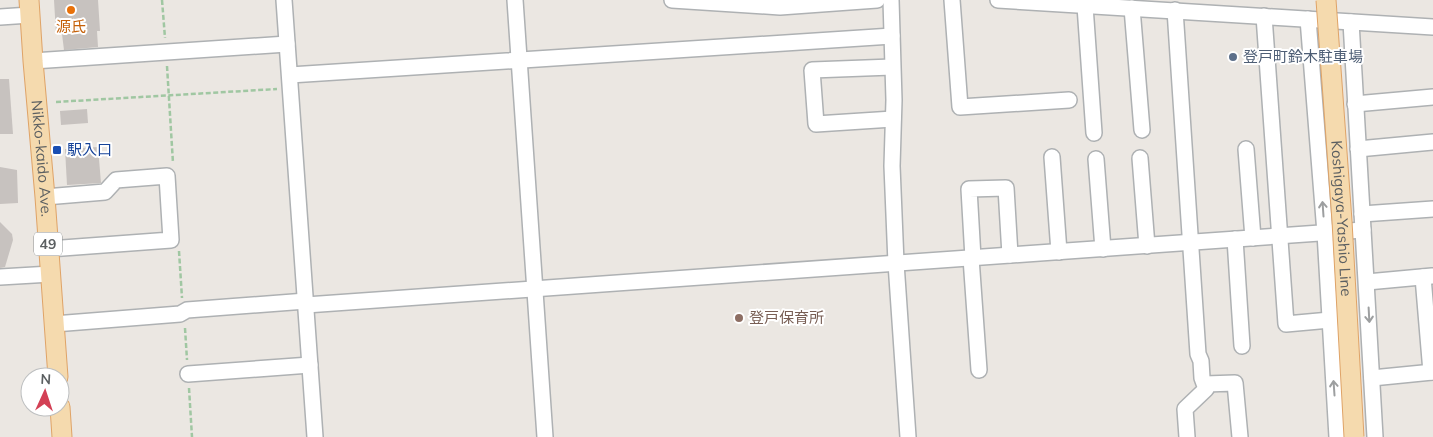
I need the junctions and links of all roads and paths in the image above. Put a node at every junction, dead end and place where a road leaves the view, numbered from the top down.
1 (284, 0) edge
2 (515, 0) edge
3 (672, 0) edge
4 (877, 0) edge
5 (891, 0) edge
6 (952, 0) edge
7 (998, 0) edge
8 (1326, 0) edge
9 (1085, 6) junction
10 (30, 8) edge
11 (1132, 8) junction
12 (1175, 10) junction
13 (1264, 16) junction
14 (0, 17) edge
15 (1308, 19) junction
16 (1351, 22) junction
17 (1433, 27) edge
18 (892, 36) junction
19 (288, 44) junction
20 (519, 60) junction
21 (33, 62) junction
22 (892, 68) junction
23 (287, 82) junction
24 (1433, 97) edge
25 (1069, 100) dead end
26 (56, 102) dead end
27 (1355, 104) junction
28 (893, 119) junction
29 (1142, 130) dead end
30 (1094, 133) dead end
31 (1433, 142) edge
32 (1246, 149) dead end
33 (1358, 149) junction
34 (1052, 157) dead end
35 (1140, 158) dead end
36 (1096, 159) dead end
37 (45, 196) junction
38 (1433, 209) edge
39 (1362, 214) junction
40 (1363, 230) junction
41 (1324, 233) junction
42 (1280, 236) junction
43 (1253, 238) junction
44 (1235, 240) junction
45 (1191, 243) junction
46 (1147, 246) junction
47 (49, 249) junction
48 (1103, 249) junction
49 (1059, 252) junction
50 (1010, 255) junction
51 (972, 258) junction
52 (896, 263) junction
53 (51, 274) junction
54 (1428, 276) edge
55 (0, 277) edge
56 (1367, 282) junction
57 (535, 289) junction
58 (306, 303) junction
59 (1330, 320) junction
60 (54, 324) junction
61 (1242, 346) dead end
62 (310, 365) junction
63 (57, 367) edge
64 (979, 370) dead end
65 (1432, 372) edge
66 (188, 374) dead end
67 (1372, 378) junction
68 (1205, 384) junction
69 (61, 417) edge
70 (62, 437) edge
71 (315, 437) edge
72 (545, 437) edge
73 (908, 437) edge
74 (1187, 437) edge
75 (1240, 437) edge
76 (1337, 437) edge
77 (1354, 437) edge
78 (1375, 437) edge

1 - 19 street
2 - 20 street
3 - 4 street
5 - 18 street
6 - 25 street
7 - 9 street
8 - 77 main road, Koshigaya-Yashio Line, bridge
9 - 11 street
9 - 30 street
10 - 14 street
10 - 21 main road, Nikko-kaido Ave. / 49
11 - 12 street
11 - 29 street
12 - 13 street
12 - 45 street
13 - 15 street
13 - 42 street
15 - 16 street
41 -> 15 street
16 - 17 street
16 - 27 street
18 - 20 street
18 - 22 street
19 - 21 street
19 - 23 street
20 - 23 street
20 - 57 street
21 - 37 main road, Nikko-kaido Ave. / 49
22 - 28 street
22 - 28 street
23 - 26 path
23 - 58 street
24 - 27 street
27 - 33 street
28 - 52 street
31 - 33 street
32 - 43 street
33 - 39 street
34 - 49 street
35 - 46 street
36 - 48 street
37 - 47 main road, Nikko-kaido Ave. / 49
37 - 47 street
38 - 39 street
39 - 40 street
40 - 41 street
40 - 56 street
41 - 42 street
41 - 59 street
42 - 43 street
42 - 59 street
43 - 44 street
44 - 45 street
44 - 61 street
45 - 46 street
45 - 68 street
46 - 48 street
47 - 53 main road, Nikko-kaido Ave. / 49
48 - 49 street
49 - 50 street
50 - 51 street
50 - 51 street
51 - 52 street
51 - 64 street
52 - 57 street
52 - 73 street
53 - 55 street
53 - 60 main road, Nikko-kaido Ave. / 49
54 - 56 street
54 - 65 street
56 -> 67 street
57 - 58 street
57 - 72 street
58 - 60 street
58 - 62 street
76 -> 59 street
60 - 63 main road, Nikko-kaido Ave. / 49
62 - 66 street
62 - 71 street
65 - 67 street
67 - 78 street
68 - 74 street
68 - 75 street
69 - 70 main road

